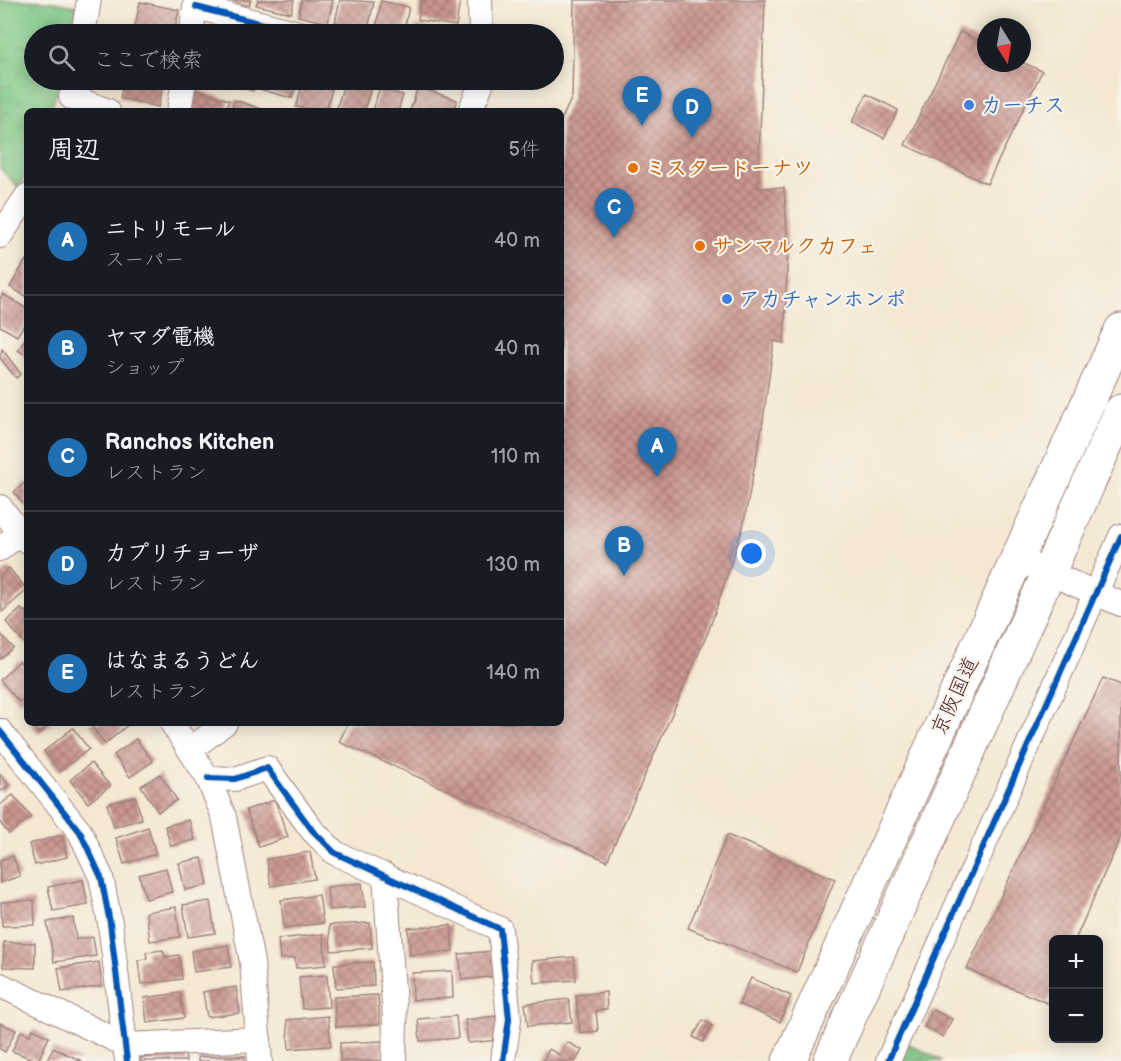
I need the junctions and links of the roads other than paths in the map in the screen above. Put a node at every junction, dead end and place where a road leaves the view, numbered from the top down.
1 (90, 0) edge
2 (480, 0) edge
3 (196, 3) edge
4 (85, 24) edge
5 (193, 24) edge
6 (268, 24) edge
7 (481, 24) edge
8 (182, 90) edge
9 (477, 90) edge
10 (70, 96) edge
11 (100, 108) edge
12 (179, 108) edge
13 (471, 108) edge
14 (24, 200) edge
15 (0, 236) edge
16 (1121, 330) edge
17 (1121, 411) edge
18 (0, 507) edge
19 (24, 532) edge
20 (24, 534) edge
21 (1121, 536) edge
22 (0, 549) edge
23 (1017, 559) junction
24 (1047, 572) junction
25 (1095, 592) junction
26 (1121, 604) edge
27 (174, 726) edge
28 (221, 726) edge
29 (0, 731) edge
30 (190, 750) junction
31 (208, 778) junction
32 (385, 875) junction
33 (0, 985) edge
34 (259, 1050) edge
35 (127, 1053) edge
36 (394, 1061) edge
37 (503, 1061) edge
38 (789, 1061) edge
39 (830, 1061) edge
40 (888, 1061) edge

1 - 4 street
2 - 7 street
3 - 5 street
3 - 6 street
8 - 12 street
9 - 13 street
10 - 11 street
14 - 15 street
16 - 23 highway, 京阪国道
17 - 24 highway, 京阪国道
18 - 19 street
20 - 22 street
21 - 25 street
23 - 24 street
23 - 38 highway, 京阪国道
24 - 25 street
24 - 39 highway, 京阪国道
25 - 26 street
25 - 40 street
27 - 30 street
28 - 30 street
29 - 35 street
30 - 31 street
31 - 32 street
31 - 34 street
32 - 36 street
32 - 37 street
33 - 35 street
34 - 35 street

